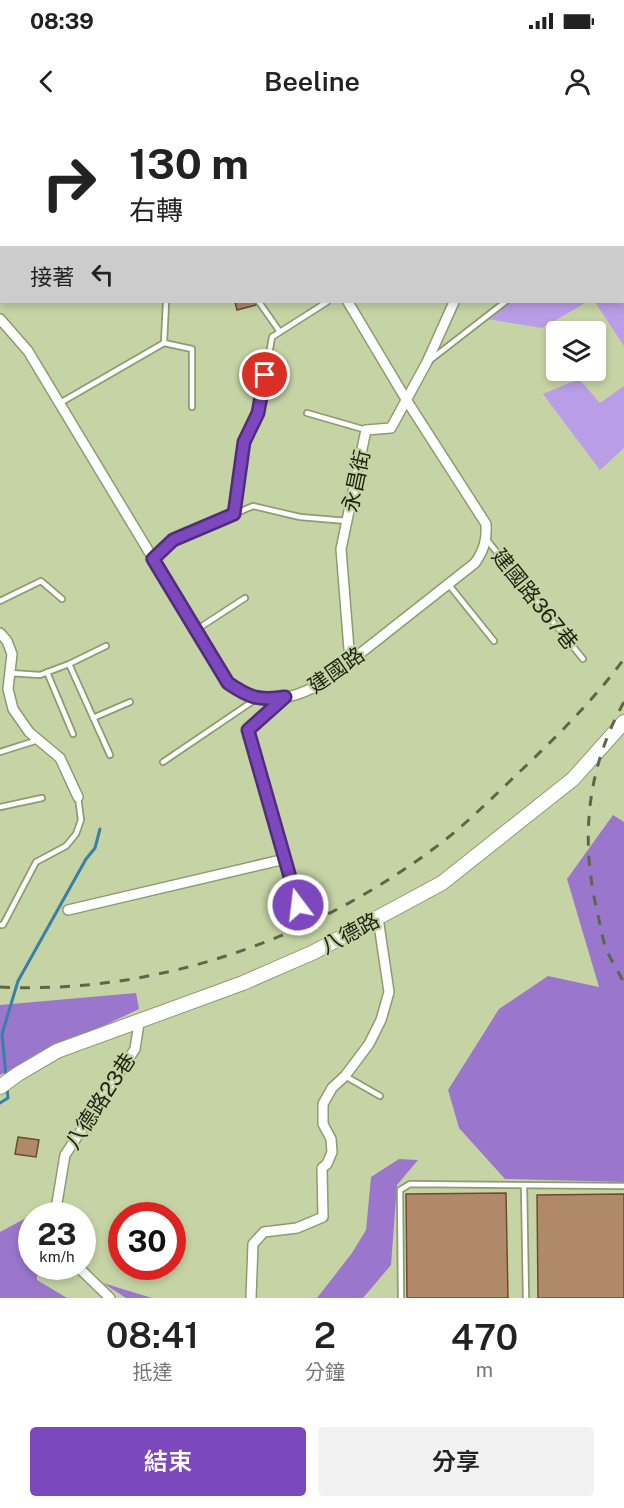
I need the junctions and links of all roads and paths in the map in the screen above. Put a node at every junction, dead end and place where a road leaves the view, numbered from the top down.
1 (166, 303) edge
2 (260, 303) edge
3 (325, 303) edge
4 (349, 303) edge
5 (454, 303) edge
6 (504, 303) edge
7 (0, 319) edge
8 (280, 332) junction
9 (164, 343) junction
10 (427, 362) junction
11 (407, 401) junction
12 (60, 403) junction
13 (192, 407) dead end
14 (308, 413) dead end
15 (366, 430) junction
16 (234, 514) junction
17 (347, 521) junction
18 (487, 540) junction
19 (153, 559) junction
20 (448, 584) junction
21 (245, 598) dead end
22 (62, 599) dead end
23 (0, 602) edge
24 (196, 630) junction
25 (0, 633) edge
26 (494, 641) dead end
27 (106, 646) dead end
28 (583, 659) dead end
29 (350, 662) junction
30 (69, 664) junction
31 (47, 672) junction
32 (10, 673) junction
33 (285, 697) junction
34 (257, 698) junction
35 (130, 702) dead end
36 (93, 718) junction
37 (624, 722) edge
38 (73, 734) dead end
39 (38, 740) junction
40 (0, 752) edge
41 (110, 755) dead end
42 (164, 762) dead end
43 (78, 797) joint
44 (42, 798) dead end
45 (0, 807) edge
46 (285, 859) junction
47 (298, 905) dead end
48 (69, 910) dead end
49 (378, 918) junction
50 (0, 925) edge
51 (139, 1023) junction
52 (345, 1076) junction
53 (0, 1087) edge
54 (380, 1096) dead end
55 (524, 1186) junction
56 (624, 1186) edge
57 (57, 1202) edge
58 (91, 1280) edge
59 (110, 1298) edge
60 (250, 1298) edge
61 (401, 1298) edge
62 (526, 1298) edge

1 - 9 lane
2 - 8 lane
3 - 8 lane
4 - 11 street
5 - 10 street, 永昌街
6 - 10 lane
7 - 12 street, 建國路
8 - 16 lane
9 - 12 lane
9 - 13 lane
10 - 11 street, 永昌街
11 - 15 street, 永昌街
11 - 18 street
12 - 19 street, 建國路
14 - 15 lane
15 - 17 street, 永昌街
16 - 17 lane
16 - 19 lane
17 - 29 street, 永昌街
18 - 20 street, 建國路
18 - 28 lane, 建國路367巷
19 - 24 street, 建國路
20 - 26 lane
20 - 29 street, 建國路
21 - 24 lane
22 - 23 lane
24 - 34 street, 建國路
25 - 32 street
27 - 30 lane
29 - 33 street, 建國路
30 - 31 lane
30 - 36 lane
31 - 32 lane
31 - 38 lane
32 - 39 street
33 - 34 street, 建國路
33 - 46 street
34 - 42 lane
35 - 36 lane
36 - 41 lane
37 - 49 main road, 八德路
39 - 40 lane
39 - 43 street
43 - 50 lane
44 - 45 lane
46 - 47 street
46 - 48 street
49 - 51 main road, 八德路
49 - 52 street
51 - 53 main road, 八德路
51 - 57 street, 八德路23巷
52 - 54 lane
52 - 60 street
55 - 56 lane
55 - 61 lane
55 - 62 lane
58 - 59 street

